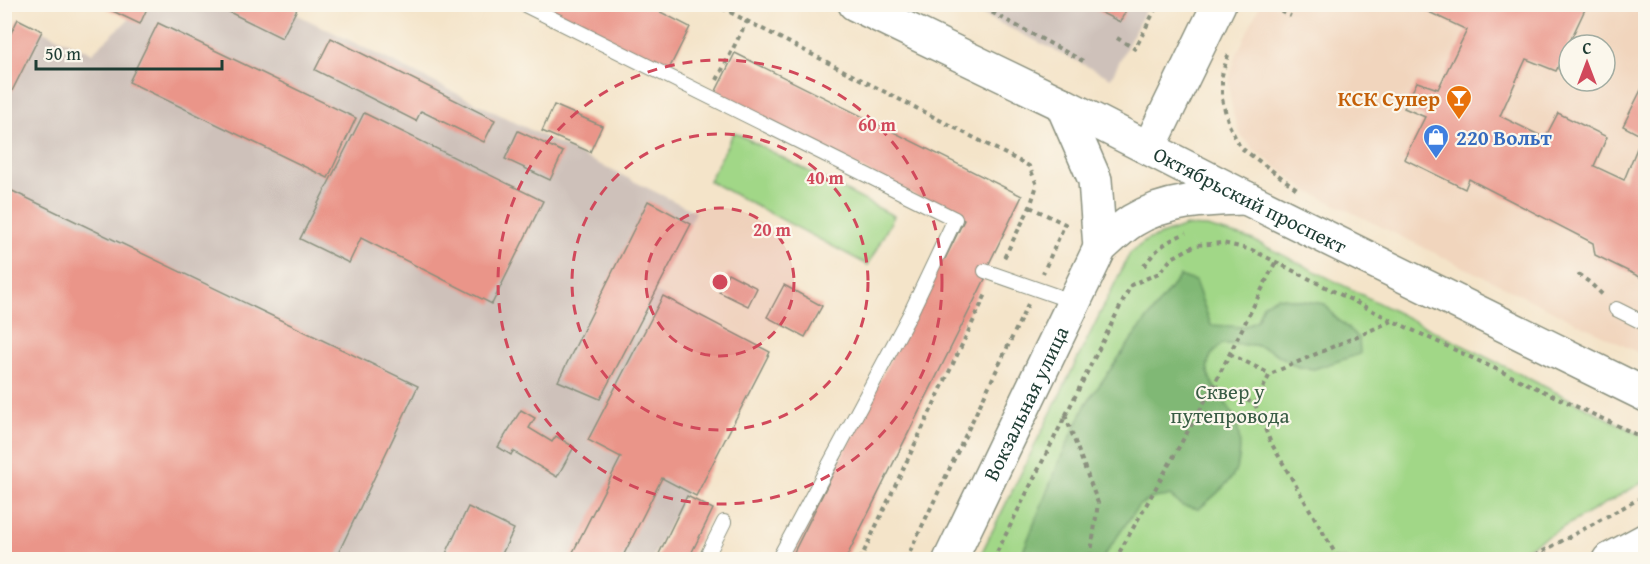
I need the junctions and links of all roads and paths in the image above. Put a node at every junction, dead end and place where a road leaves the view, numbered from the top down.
1 (12, 4) edge
2 (523, 4) edge
3 (714, 4) edge
4 (855, 4) edge
5 (976, 4) edge
6 (1158, 4) edge
7 (1219, 4) edge
8 (1283, 4) edge
9 (1292, 16) dead end
10 (4, 19) edge
11 (747, 21) junction
12 (1118, 38) dead end
13 (1233, 45) dead end
14 (1083, 61) dead end
15 (708, 96) junction
16 (1062, 104) junction
17 (1149, 148) junction
18 (1304, 194) dead end
19 (1246, 198) junction
20 (1030, 207) junction
21 (1189, 232) dead end
22 (1100, 248) junction
23 (1275, 263) junction
24 (1144, 266) dead end
25 (990, 273) junction
26 (1578, 274) dead end
27 (1036, 288) junction
28 (1074, 302) junction
29 (1616, 309) joint
30 (1393, 321) junction
31 (1646, 324) edge
32 (1230, 354) junction
33 (1270, 374) junction
34 (1214, 385) junction
35 (1646, 395) edge
36 (1255, 404) junction
37 (1065, 415) junction
38 (1646, 439) edge
39 (1646, 495) edge
40 (724, 522) dead end
41 (1646, 540) edge
42 (705, 560) edge
43 (778, 560) edge
44 (860, 560) edge
45 (906, 560) edge
46 (950, 560) edge
47 (993, 560) edge
48 (1090, 560) edge
49 (1115, 560) edge
50 (1339, 560) edge
51 (1527, 560) edge
52 (1609, 560) edge

1 - 10 path
2 - 15 lane
3 - 11 path
4 - 16 main road, Октябрьский проспект
5 - 14 path
6 - 12 path
7 - 17 main road
8 - 9 path
11 - 15 path
11 - 20 path
13 - 18 path
15 - 43 lane
16 - 17 main road, Октябрьский проспект
16 - 22 main road, Вокзальная улица
17 - 19 main road, Октябрьский проспект
19 - 22 main road, Вокзальная улица
19 - 35 main road, Октябрьский проспект
20 - 25 path
20 - 27 path
21 - 24 path
22 - 28 main road, Вокзальная улица
23 - 30 path
23 - 32 path
23 - 37 path
25 - 27 lane
25 - 44 path
26 - 29 path
27 - 28 lane
27 - 45 path
28 - 46 main road, Вокзальная улица
29 - 31 lane
30 - 33 path
30 - 38 path
32 - 33 path
32 - 34 path
33 - 36 path
34 - 36 path
34 - 49 path
36 - 50 path
37 - 47 path
37 - 48 path
39 - 51 path
40 - 42 lane
41 - 52 main road

